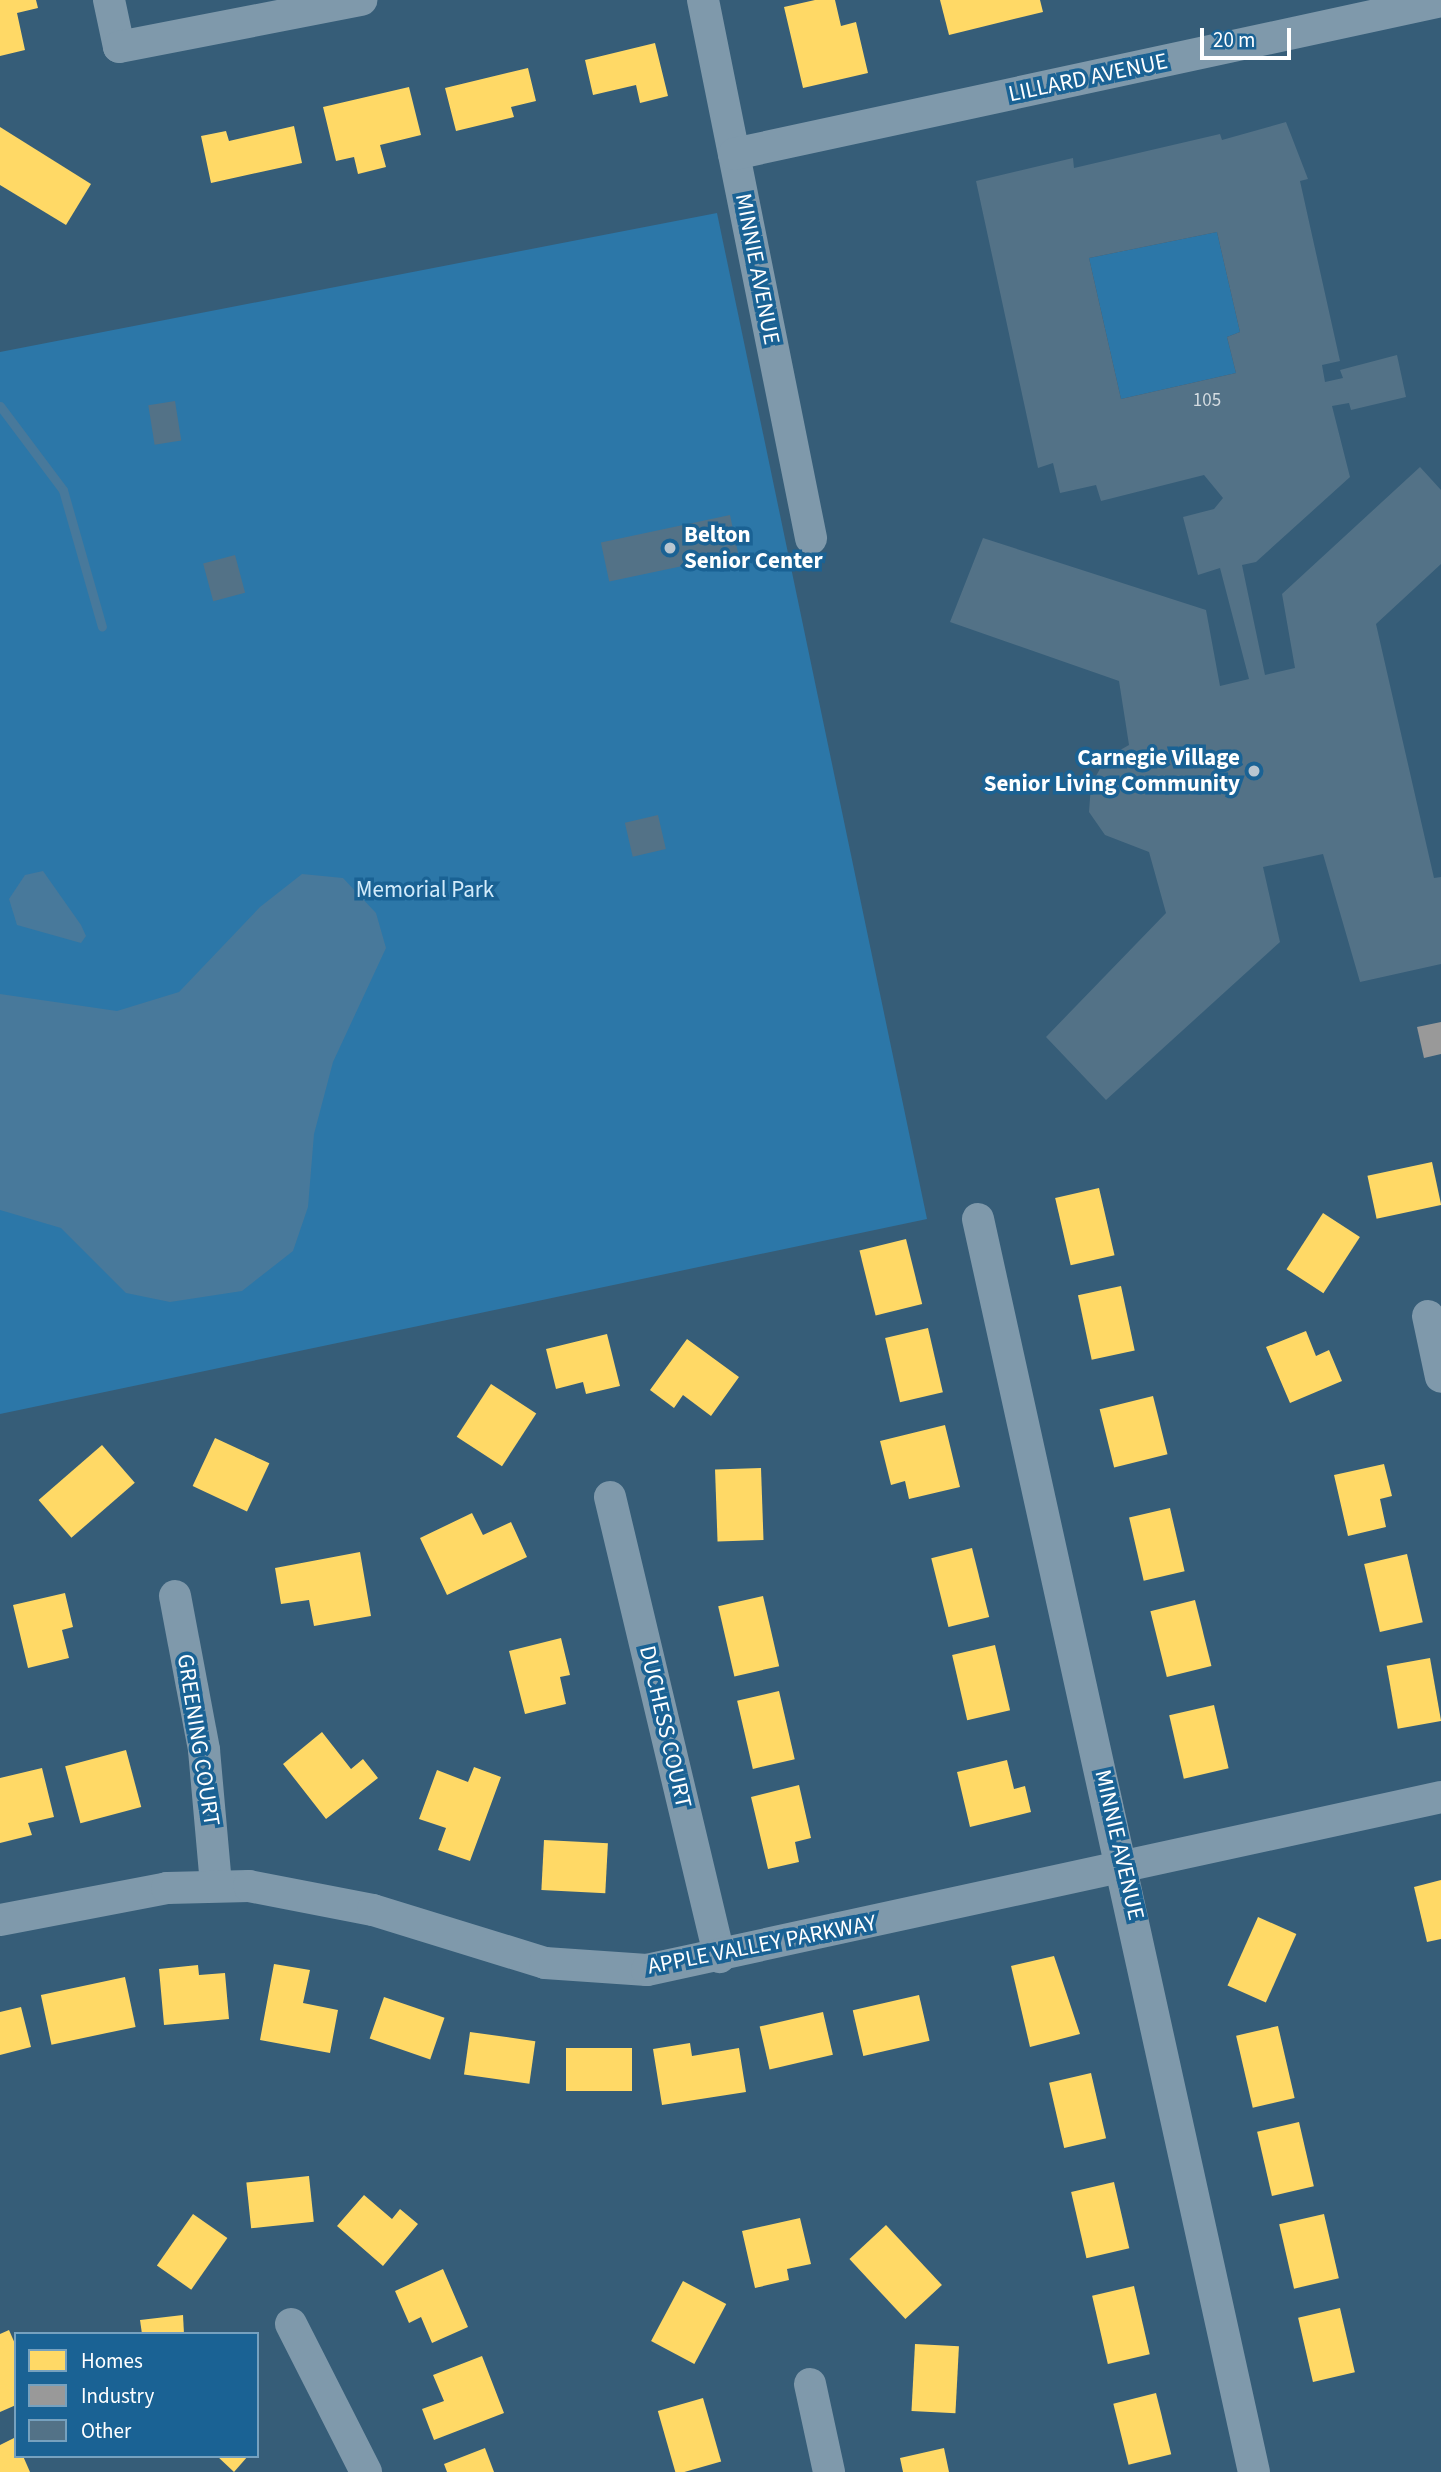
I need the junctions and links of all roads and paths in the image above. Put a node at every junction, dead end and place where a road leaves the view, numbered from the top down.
1 (109, 0) edge
2 (360, 0) edge
3 (703, 0) edge
4 (1441, 1) edge
5 (734, 154) junction
6 (811, 538) dead end
7 (978, 1219) dead end
8 (1428, 1316) dead end
9 (1441, 1377) edge
10 (610, 1497) dead end
11 (175, 1596) dead end
12 (1441, 1797) edge
13 (1124, 1866) junction
14 (216, 1884) junction
15 (0, 1920) edge
16 (720, 1957) junction
17 (291, 2324) dead end
18 (810, 2384) dead end
19 (366, 2472) edge
20 (828, 2472) edge
21 (1254, 2472) edge

1 - 2 street
3 - 5 street, MINNIE AVENUE
4 - 5 street, LILLARD AVENUE
5 - 6 street, MINNIE AVENUE
7 - 13 street, MINNIE AVENUE
8 - 9 street
10 - 16 street, DUCHESS COURT
11 - 14 street, GREENING COURT
12 - 13 street, APPLE VALLEY PARKWAY
13 - 16 street, APPLE VALLEY PARKWAY
13 - 21 street, MINNIE AVENUE
14 - 15 street, APPLE VALLEY PARKWAY
14 - 16 street, APPLE VALLEY PARKWAY
17 - 19 street
18 - 20 street

